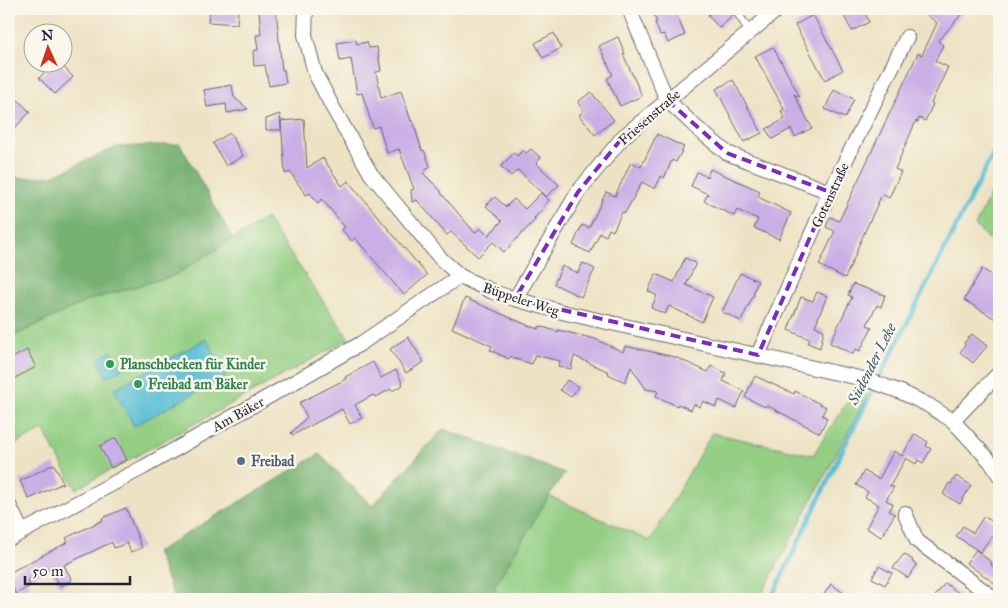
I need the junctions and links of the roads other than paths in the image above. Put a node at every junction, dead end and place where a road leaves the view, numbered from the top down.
1 (306, 9) edge
2 (629, 9) edge
3 (735, 9) edge
4 (778, 9) edge
5 (750, 32) junction
6 (907, 37) dead end
7 (667, 100) junction
8 (830, 192) junction
9 (460, 276) junction
10 (515, 299) junction
11 (758, 355) junction
12 (999, 373) edge
13 (953, 421) junction
14 (999, 475) edge
15 (9, 505) edge
16 (905, 513) dead end
17 (22, 532) junction
18 (9, 539) edge
19 (995, 599) edge

1 - 9 street, Büppeler Weg
2 - 7 street
3 - 5 lane
4 - 5 street, Friesenstraße
5 - 7 street, Friesenstraße
6 - 8 street, Gotenstraße
7 - 8 street
7 - 10 street, Friesenstraße
8 - 11 street, Gotenstraße
9 - 10 street, Büppeler Weg
9 - 17 street, Am Bäker
10 - 11 street, Büppeler Weg
11 - 13 street, Büppeler Weg
12 - 13 street
13 - 14 street, Büppeler Weg
15 - 17 street
16 - 19 street
17 - 18 street, Am Bäker

